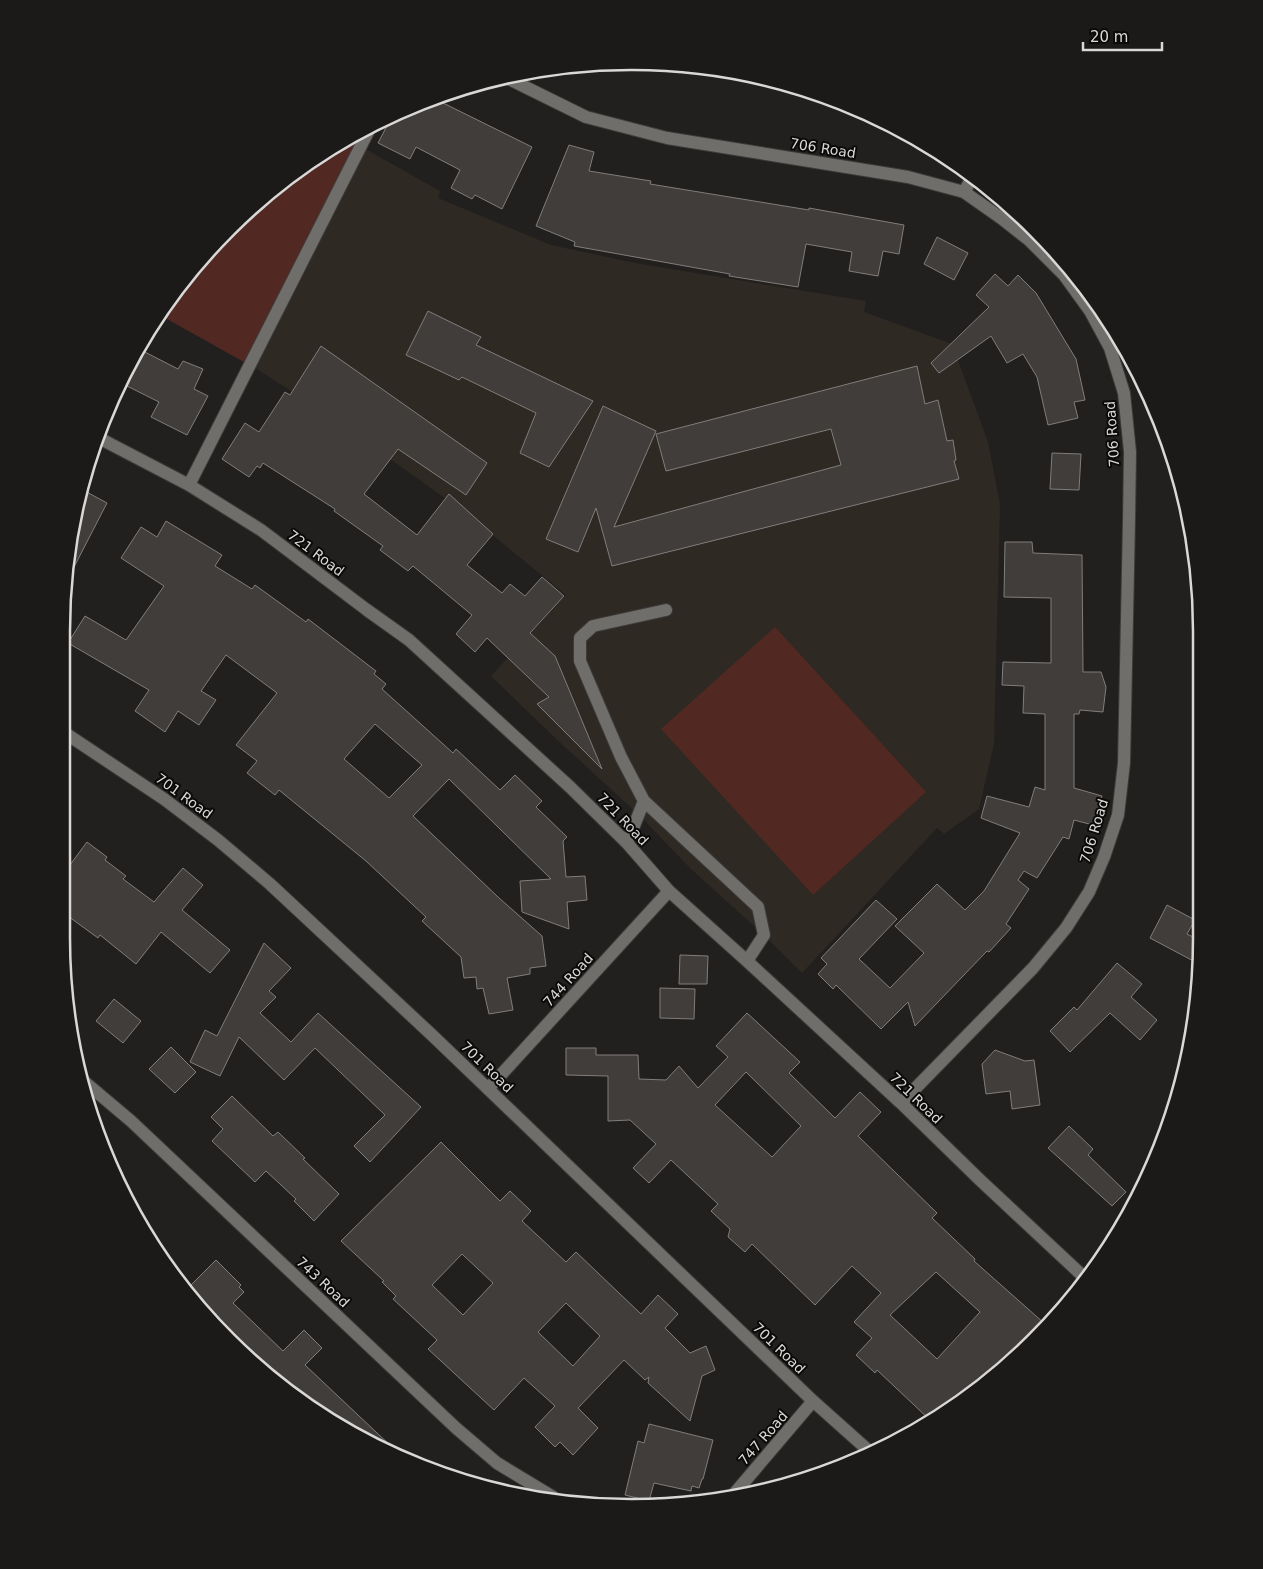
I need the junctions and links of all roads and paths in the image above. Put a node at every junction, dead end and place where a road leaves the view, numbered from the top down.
1 (518, 82) edge
2 (367, 137) edge
3 (969, 183) edge
4 (964, 192) junction
5 (104, 441) edge
6 (189, 485) junction
7 (666, 610) dead end
8 (70, 736) edge
9 (644, 801) junction
10 (627, 843) junction
11 (669, 891) junction
12 (747, 960) junction
13 (90, 1087) edge
14 (488, 1089) junction
15 (901, 1103) junction
16 (1081, 1274) edge
17 (813, 1401) junction
18 (866, 1447) edge
19 (739, 1488) edge
20 (544, 1492) edge

1 - 4 street, 706 Road
2 - 6 street
3 - 4 street
4 - 15 street, 706 Road
5 - 6 street, 721 Road
6 - 10 street, 721 Road
7 - 9 street
8 - 14 street, 701 Road
9 - 10 street
9 - 12 street
10 - 11 street, 721 Road
11 - 12 street, 721 Road
11 - 14 street, 744 Road
12 - 15 street, 721 Road
13 - 20 street, 743 Road
14 - 17 street, 701 Road
15 - 16 street, 721 Road
17 - 18 street, 701 Road
17 - 19 street, 747 Road

